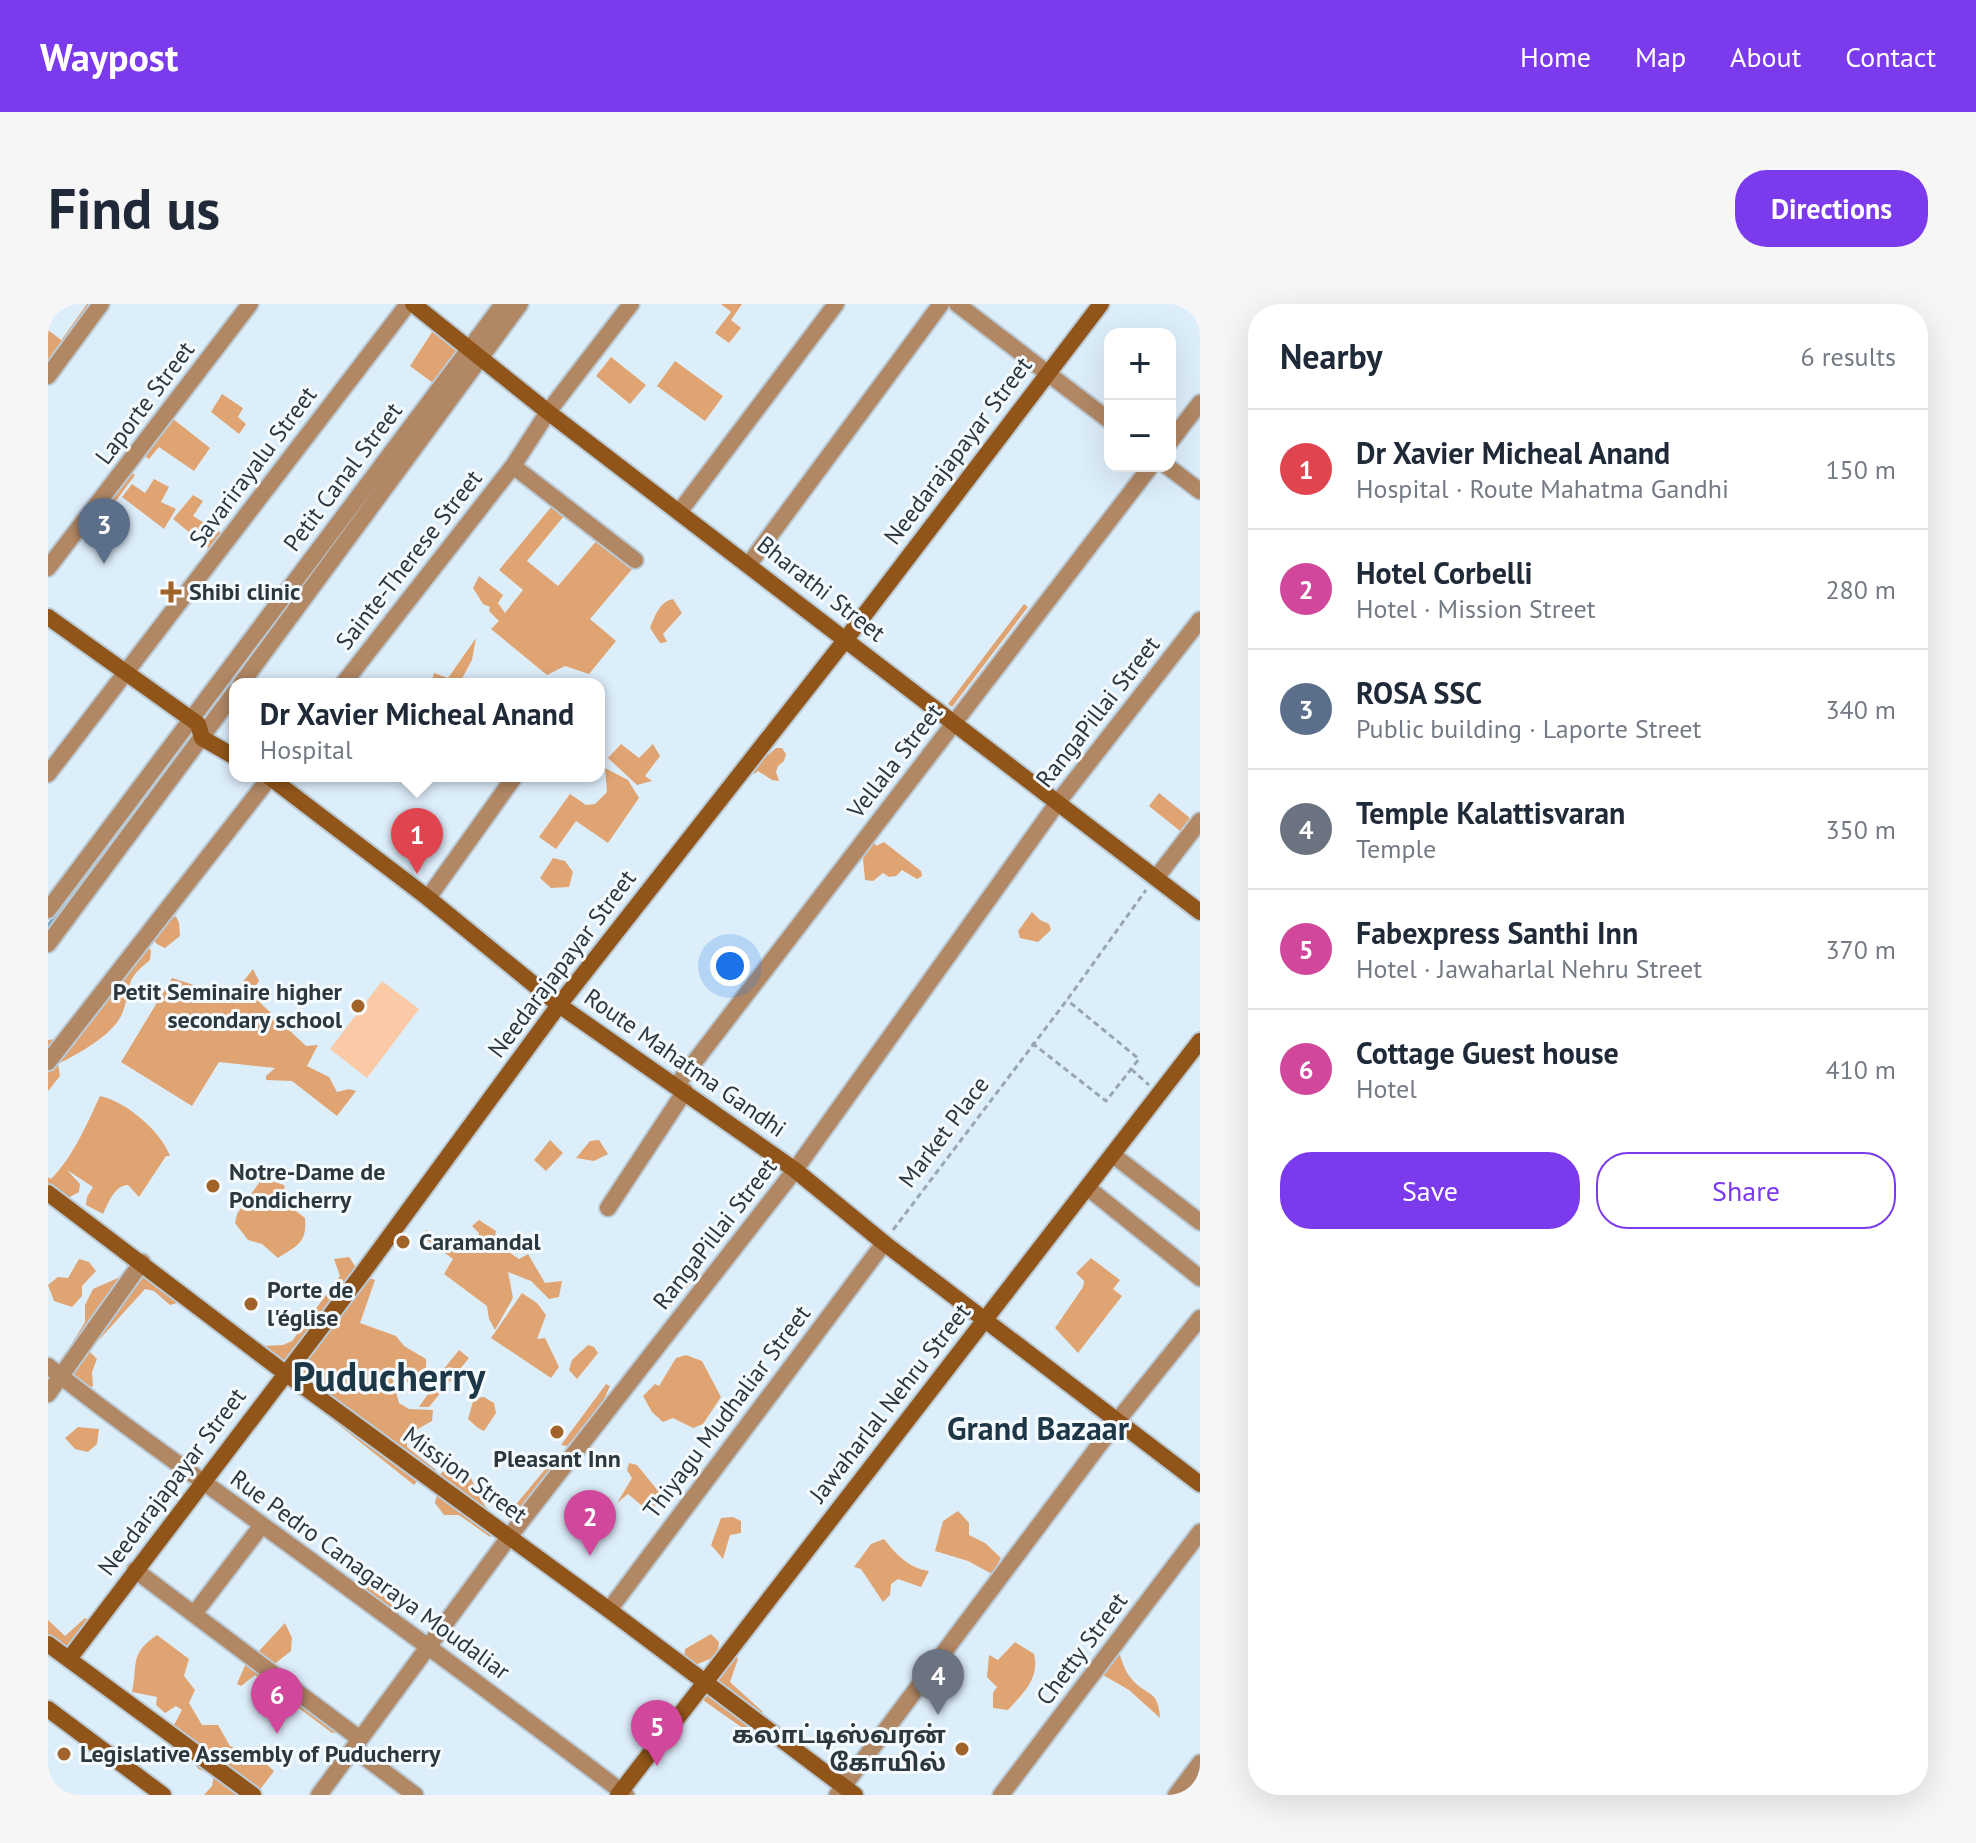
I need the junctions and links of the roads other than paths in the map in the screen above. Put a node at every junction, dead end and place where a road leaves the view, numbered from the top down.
1 (101, 304) edge
2 (250, 304) edge
3 (410, 304) edge
4 (503, 304) edge
5 (520, 304) edge
6 (631, 304) edge
7 (836, 304) edge
8 (941, 304) edge
9 (957, 304) edge
10 (1101, 304) edge
11 (475, 352) junction
12 (1048, 373) junction
13 (48, 376) edge
14 (1200, 403) edge
15 (548, 412) junction
16 (1104, 416) edge
17 (1176, 434) edge
18 (513, 466) junction
19 (1146, 472) edge
20 (1175, 472) edge
21 (1200, 491) edge
22 (680, 511) junction
23 (635, 560) dead end
24 (749, 564) junction
25 (48, 568) edge
26 (48, 617) edge
27 (1200, 620) edge
28 (846, 639) junction
29 (127, 671) junction
30 (245, 678) edge
31 (348, 678) edge
32 (229, 700) edge
33 (191, 719) junction
34 (955, 723) junction
35 (202, 738) junction
36 (229, 754) edge
37 (48, 774) edge
38 (265, 782) edge
39 (278, 782) edge
40 (511, 782) edge
41 (1058, 802) junction
42 (1200, 821) edge
43 (1156, 878) junction
44 (428, 898) junction
45 (48, 910) edge
46 (1200, 912) edge
47 (48, 944) edge
48 (559, 1005) junction
49 (1200, 1041) edge
50 (48, 1062) edge
51 (680, 1088) junction
52 (1113, 1155) junction
53 (795, 1170) junction
54 (1088, 1188) junction
55 (48, 1193) edge
56 (608, 1208) dead end
57 (1200, 1222) edge
58 (884, 1243) junction
59 (142, 1262) junction
60 (1200, 1278) edge
61 (1200, 1318) edge
62 (986, 1319) junction
63 (54, 1371) edge
64 (285, 1373) junction
65 (48, 1394) edge
66 (1118, 1420) junction
67 (203, 1482) junction
68 (1200, 1484) edge
69 (262, 1525) junction
70 (1200, 1532) edge
71 (509, 1537) junction
72 (135, 1570) junction
73 (609, 1610) junction
74 (194, 1614) junction
75 (48, 1644) edge
76 (429, 1648) junction
77 (69, 1659) junction
78 (704, 1681) junction
79 (48, 1709) edge
80 (357, 1744) junction
81 (1200, 1763) edge
82 (845, 1792) edge
83 (621, 1794) edge
84 (163, 1795) edge
85 (253, 1795) edge
86 (319, 1795) edge
87 (415, 1795) edge
88 (1001, 1795) edge
89 (1176, 1795) edge

1 - 13 street
2 - 25 street, Laporte Street
3 - 11 street, Bharathi Street
3 - 29 street, Savarirayalu Street
4 - 11 street, Petit Canal Street
5 - 11 street, Petit Canal Street
6 - 15 street, Sainte-Therese Street
7 - 22 street
8 - 24 street
9 - 12 street
10 - 12 street, Needarajapayar Street
11 - 15 street, Bharathi Street
11 - 30 street, Petit Canal Street
11 - 33 street, Petit Canal Street
12 - 16 street
12 - 28 street, Needarajapayar Street
14 - 17 street
15 - 18 street, Sainte-Therese Street
15 - 22 street, Bharathi Street
18 - 23 street, Sainte-Therese Street
18 - 31 street, Sainte-Therese Street
19 - 34 street, Vellala Street
20 - 21 street
22 - 24 street, Bharathi Street
24 - 28 street, Bharathi Street
26 - 29 street
27 - 41 street, RangaPillai Street
28 - 34 street, Bharathi Street
28 - 48 street, Needarajapayar Street
29 - 33 street
29 - 37 street, Savarirayalu Street
32 - 35 street
33 - 35 street
33 - 45 street, Petit Canal Street
34 - 41 street, Bharathi Street
34 - 51 street, Vellala Street
35 - 36 street
35 - 47 street
38 - 50 street
39 - 44 street, Route Mahatma Gandhi
40 - 44 street
41 - 43 street, Bharathi Street
41 - 53 street, RangaPillai Street
42 - 43 street
43 - 46 street, Bharathi Street
44 - 48 street, Route Mahatma Gandhi
48 - 51 street, Route Mahatma Gandhi
48 - 64 street, Needarajapayar Street
49 - 52 street, Jawaharlal Nehru Street
51 - 53 street, Route Mahatma Gandhi
51 - 56 street, Vellala Street
52 - 54 street, Jawaharlal Nehru Street
52 - 57 street
53 - 58 street, Route Mahatma Gandhi
53 - 71 street, RangaPillai Street
54 - 60 street
54 - 62 street, Jawaharlal Nehru Street
55 - 59 street, Mission Street
58 - 62 street, Route Mahatma Gandhi
58 - 73 street, Thiyagu Mudhaliar Street
59 - 63 street
59 - 64 street, Mission Street
61 - 66 street
62 - 66 street, Route Mahatma Gandhi
62 - 78 street, Jawaharlal Nehru Street
63 - 65 street
63 - 67 street, Rue Pedro Canagaraya Moudaliar
64 - 67 street, Needarajapayar Street
64 - 71 street, Mission Street
66 - 68 street
66 - 82 street
67 - 69 street, Rue Pedro Canagaraya Moudaliar
67 - 72 street, Needarajapayar Street
69 - 74 street
69 - 76 street, Rue Pedro Canagaraya Moudaliar
70 - 88 street, Chetty Street
71 - 73 street, Mission Street
71 - 76 street, RangaPillai Street
72 - 74 street
72 - 77 street, Needarajapayar Street
73 - 78 street, Mission Street
74 - 80 street
75 - 77 street
76 - 80 street, RangaPillai Street
76 - 83 street, Rue Pedro Canagaraya Moudaliar
77 - 85 street
78 - 82 street, Mission Street
78 - 83 street, Jawaharlal Nehru Street
79 - 84 street
80 - 86 street, RangaPillai Street
80 - 87 street
81 - 89 street

